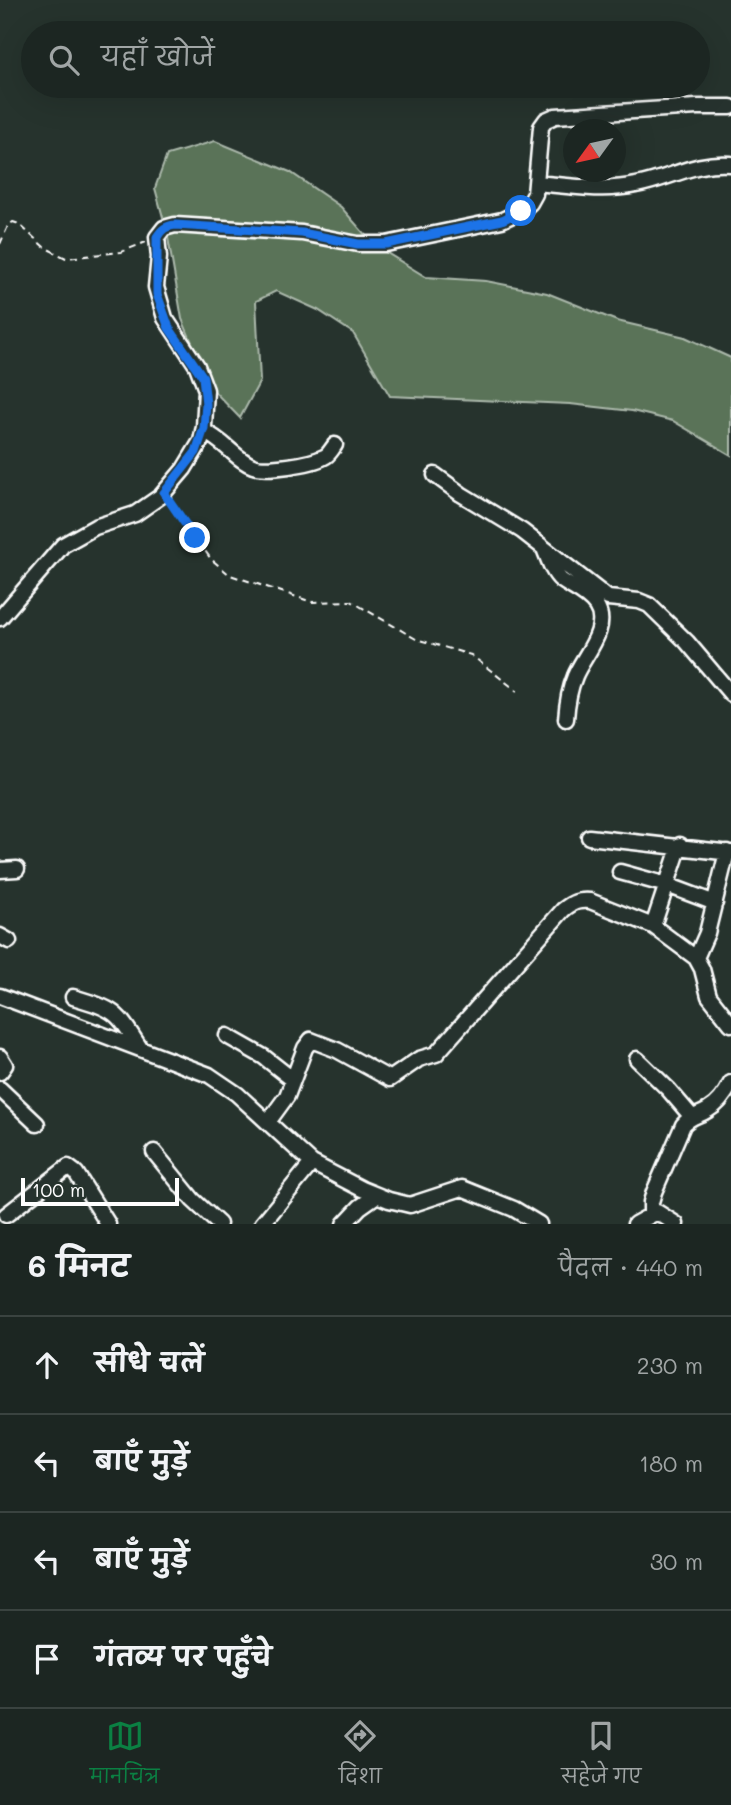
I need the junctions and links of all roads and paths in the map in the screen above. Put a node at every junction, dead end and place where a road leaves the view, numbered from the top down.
1 (731, 107) edge
2 (731, 164) edge
3 (537, 183) junction
4 (157, 239) junction
5 (0, 244) edge
6 (203, 431) junction
7 (335, 445) dead end
8 (435, 475) dead end
9 (164, 493) junction
10 (545, 550) junction
11 (0, 618) edge
12 (517, 691) dead end
13 (731, 694) edge
14 (566, 719) dead end
15 (589, 837) dead end
16 (680, 845) junction
17 (729, 852) edge
18 (17, 869) dead end
19 (0, 870) edge
20 (620, 872) dead end
21 (667, 885) junction
22 (715, 903) junction
23 (653, 926) junction
24 (696, 958) junction
25 (0, 996) edge
26 (73, 997) dead end
27 (731, 1024) edge
28 (228, 1036) dead end
29 (140, 1048) junction
30 (0, 1057) edge
31 (636, 1059) dead end
32 (0, 1072) edge
33 (292, 1079) junction
34 (0, 1089) edge
35 (729, 1091) edge
36 (692, 1117) junction
37 (268, 1122) junction
38 (37, 1124) dead end
39 (154, 1152) dead end
40 (312, 1163) junction
41 (377, 1195) junction
42 (651, 1213) junction
43 (6, 1215) dead end
44 (108, 1224) edge
45 (219, 1224) edge
46 (262, 1224) edge
47 (344, 1224) edge
48 (539, 1224) edge
49 (635, 1224) edge
50 (676, 1224) edge

1 - 3 street
2 - 3 street
3 - 4 street
4 - 5 path
4 - 6 street
6 - 7 street
6 - 9 street
8 - 10 street
9 - 11 street
9 - 12 path
10 - 13 street
10 - 14 street
15 - 16 street
16 - 17 street
16 - 21 street
17 - 22 street
18 - 19 street
20 - 21 street
21 - 22 street
21 - 23 street
22 - 24 street
23 - 24 street
23 - 33 street
24 - 27 street
25 - 29 street
26 - 29 street
28 - 33 street
29 - 37 street
30 - 32 street
31 - 36 street
33 - 37 street
34 - 38 street
35 - 36 street
36 - 42 street
37 - 40 street
39 - 45 street
40 - 41 street
40 - 46 street
41 - 47 street
41 - 48 street
42 - 49 street
42 - 50 street
43 - 44 street

